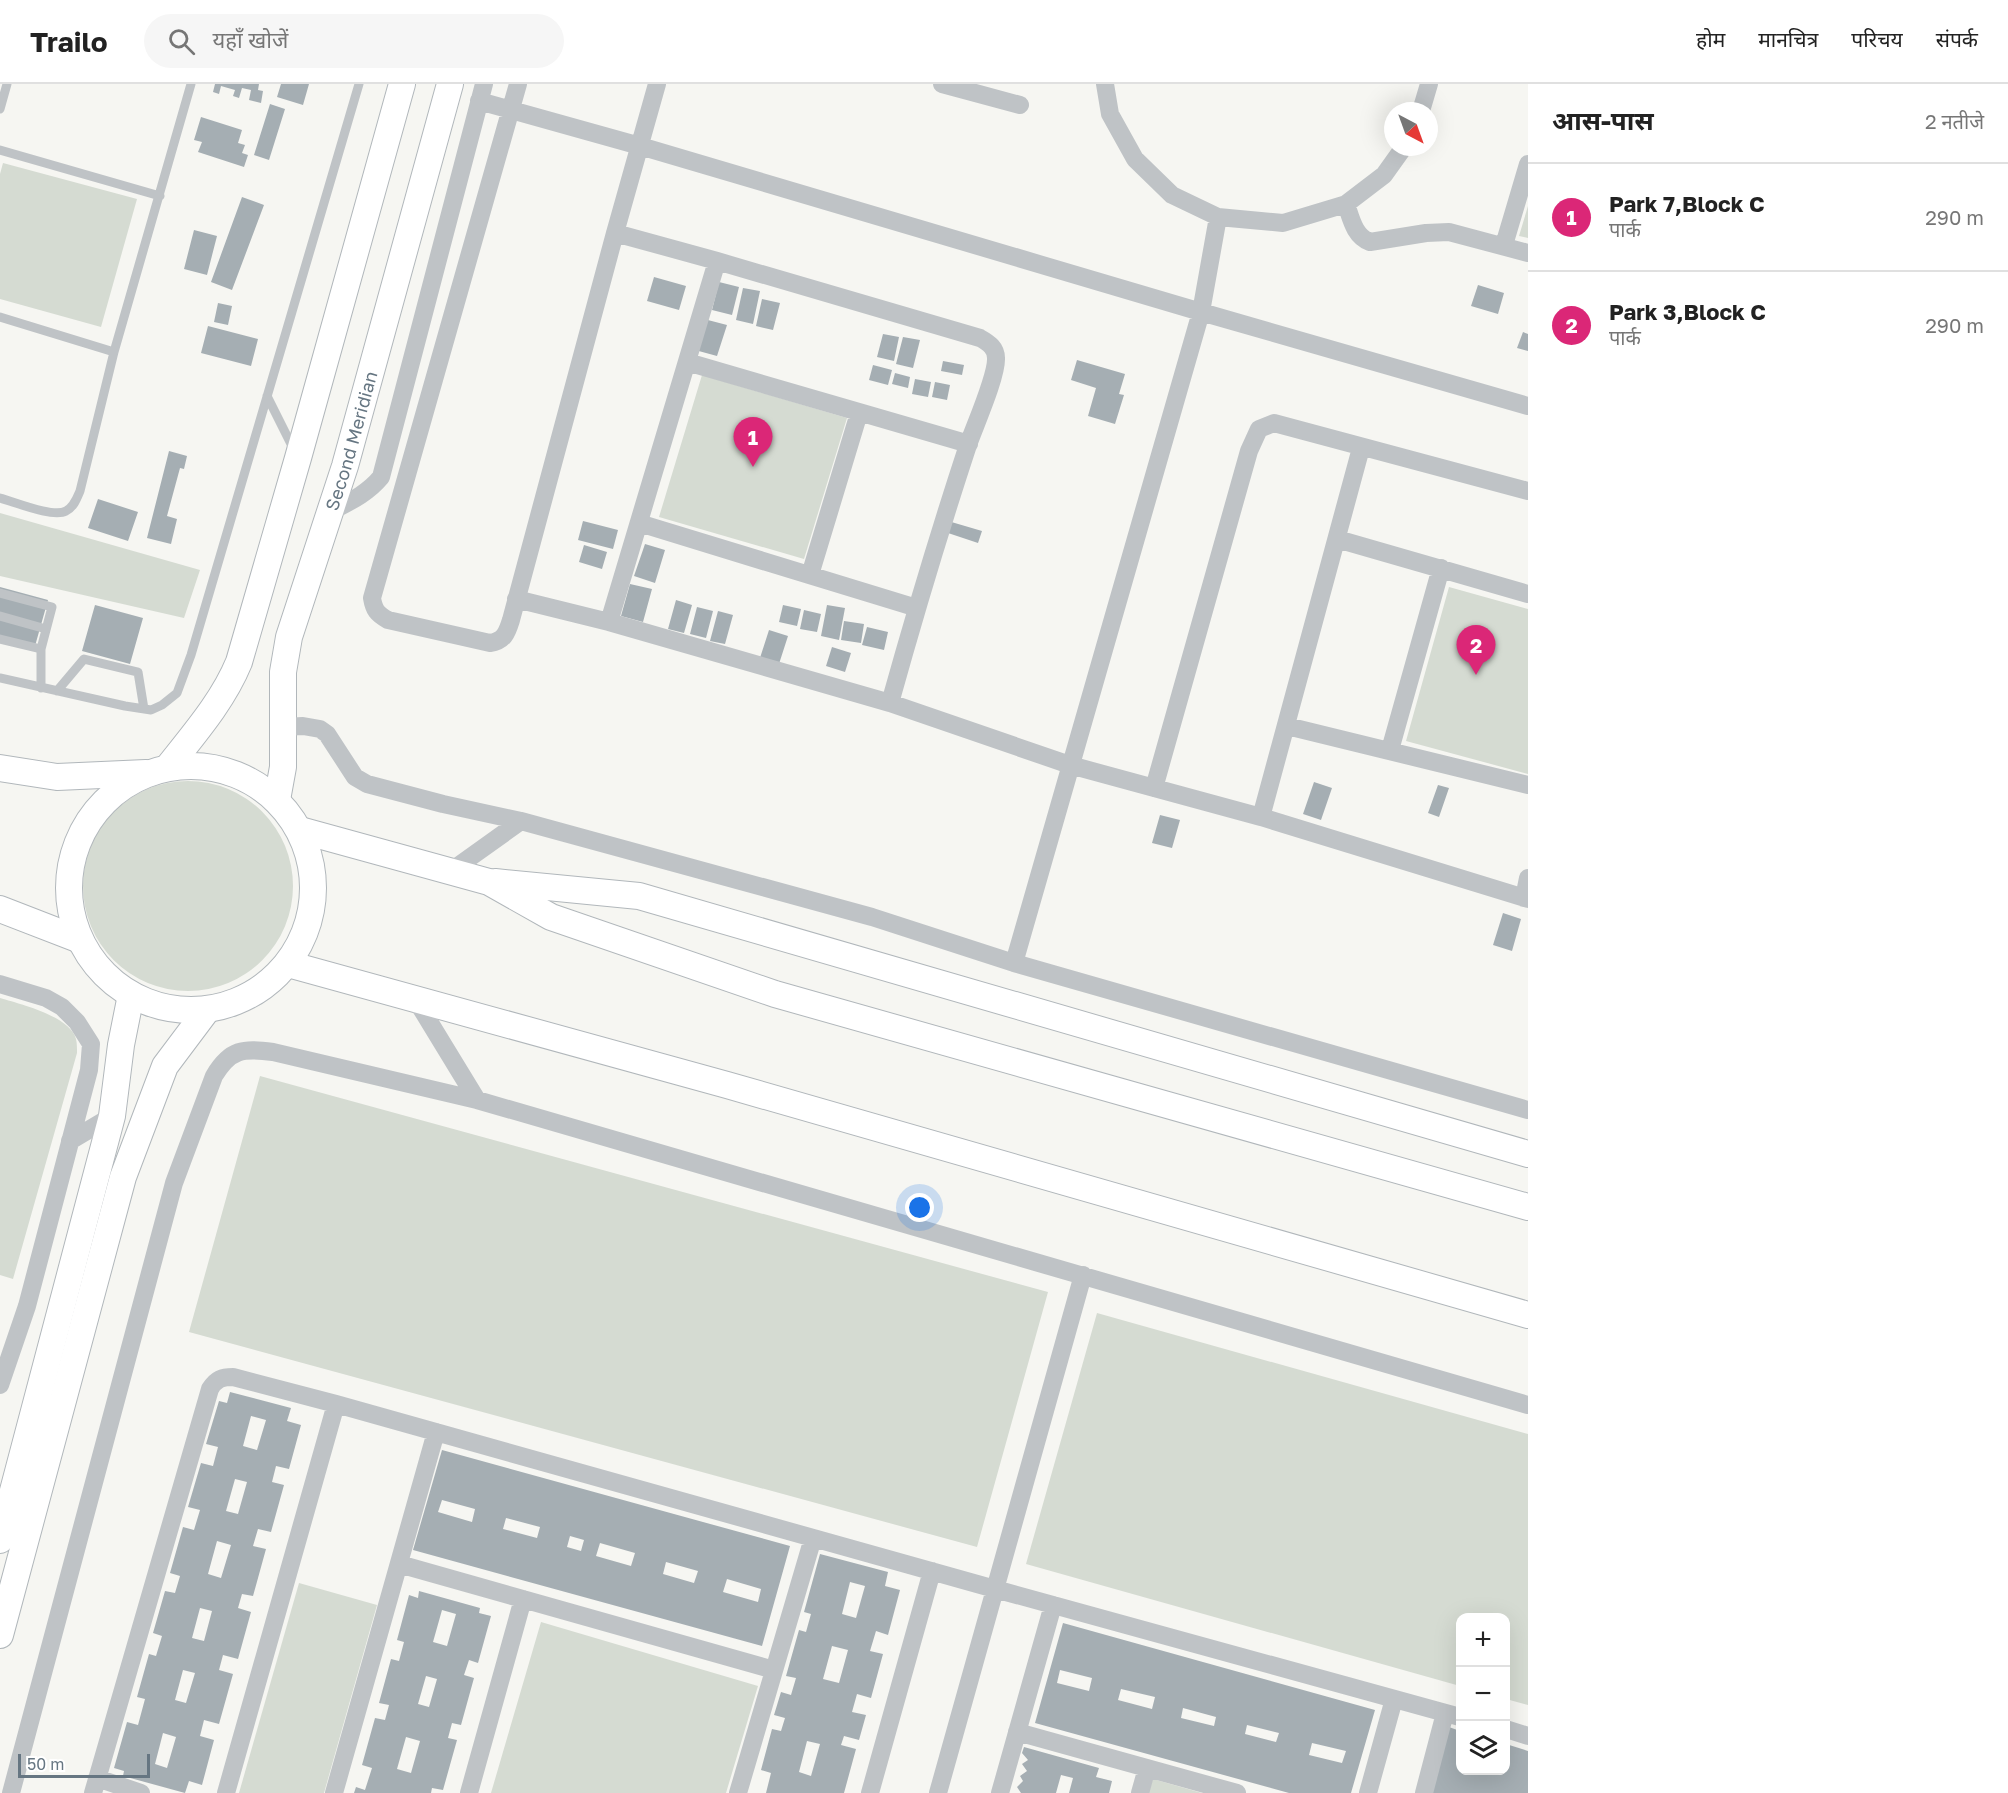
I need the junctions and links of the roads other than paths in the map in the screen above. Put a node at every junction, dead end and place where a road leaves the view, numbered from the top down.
1 (7, 84) edge
2 (191, 84) edge
3 (359, 84) edge
4 (402, 84) edge
5 (450, 84) edge
6 (518, 84) edge
7 (657, 84) edge
8 (942, 84) edge
9 (1105, 84) edge
10 (1429, 84) edge
11 (968, 87) edge
12 (482, 92) edge
13 (1424, 102) edge
14 (1020, 105) dead end
15 (0, 109) edge
16 (510, 111) junction
17 (640, 146) junction
18 (0, 150) edge
19 (1398, 156) edge
20 (1528, 164) edge
21 (160, 196) junction
22 (1346, 204) junction
23 (1218, 217) junction
24 (615, 233) junction
25 (1504, 245) junction
26 (1528, 253) edge
27 (717, 261) junction
28 (1201, 312) junction
29 (0, 317) edge
30 (114, 352) junction
31 (687, 362) junction
32 (267, 396) junction
33 (1528, 406) edge
34 (859, 413) junction
35 (969, 444) junction
36 (1361, 447) junction
37 (298, 458) junction
38 (1528, 491) edge
39 (0, 498) edge
40 (330, 512) junction
41 (639, 523) junction
42 (1337, 539) junction
43 (1441, 568) junction
44 (810, 575) junction
45 (0, 593) edge
46 (1528, 594) edge
47 (516, 599) junction
48 (917, 608) junction
49 (0, 616) edge
50 (609, 622) junction
51 (46, 629) junction
52 (0, 639) edge
53 (41, 650) junction
54 (0, 678) edge
55 (41, 688) junction
56 (57, 691) junction
57 (890, 703) junction
58 (144, 709) junction
59 (1287, 726) junction
60 (283, 727) junction
61 (1390, 750) junction
62 (1070, 765) junction
63 (2, 767) edge
64 (158, 770) junction
65 (1528, 785) edge
66 (1154, 788) junction
67 (277, 800) junction
68 (1261, 817) junction
69 (521, 821) junction
70 (300, 830) junction
71 (451, 871) junction
72 (1528, 878) edge
73 (489, 882) junction
74 (1526, 898) edge
75 (0, 909) edge
76 (80, 940) junction
77 (1014, 963) junction
78 (288, 964) junction
79 (0, 984) edge
80 (131, 995) junction
81 (416, 1000) junction
82 (207, 1010) junction
83 (477, 1100) junction
84 (1528, 1110) edge
85 (112, 1116) junction
86 (70, 1141) junction
87 (1528, 1154) edge
88 (1528, 1207) edge
89 (1083, 1275) junction
90 (1528, 1316) edge
91 (0, 1385) edge
92 (336, 1404) junction
93 (1528, 1405) edge
94 (436, 1432) junction
95 (813, 1538) junction
96 (0, 1540) edge
97 (399, 1564) junction
98 (932, 1571) junction
99 (995, 1589) junction
100 (523, 1599) junction
101 (1053, 1605) junction
102 (0, 1635) edge
103 (774, 1670) junction
104 (1394, 1699) junction
105 (1453, 1715) edge
106 (1510, 1730) edge
107 (1017, 1732) junction
108 (1528, 1736) edge
109 (1147, 1768) junction
110 (95, 1786) edge
111 (11, 1793) edge
112 (141, 1793) edge
113 (226, 1793) edge
114 (334, 1793) edge
115 (469, 1793) edge
116 (738, 1793) edge
117 (870, 1793) edge
118 (938, 1793) edge
119 (1000, 1793) edge
120 (1140, 1793) edge
121 (1237, 1793) edge
122 (1368, 1793) edge
123 (1424, 1793) edge

1 - 15 lane
2 - 21 lane
3 - 32 lane
4 - 37 main road
5 - 40 main road, Second Meridian
6 - 16 street
7 - 17 street
8 - 11 street
9 - 23 street
10 - 13 street
11 - 14 street
12 - 16 street
12 - 40 street
16 - 17 street
16 - 47 street
17 - 24 street
17 - 28 street
18 - 21 lane
19 - 22 street
20 - 25 street
21 - 30 lane
22 - 23 street
22 - 25 street
23 - 28 street
24 - 27 street
24 - 47 street
25 - 26 street
27 - 31 street
27 - 35 street
28 - 33 street
28 - 62 street
29 - 30 lane
30 - 39 lane
31 - 34 street
31 - 41 street
32 - 37 lane
32 - 58 lane
34 - 35 street
34 - 44 street
35 - 48 street
36 - 38 street
36 - 42 street
36 - 66 street
37 - 64 main road
40 - 60 main road, Second Meridian
41 - 44 street
41 - 50 street
42 - 43 street
42 - 59 street
43 - 46 street
43 - 61 street
44 - 48 street
45 - 51 lane
47 - 50 street
48 - 57 street
49 - 51 lane
50 - 57 street
51 - 53 lane
52 - 53 lane
53 - 55 lane
54 - 55 lane
55 - 56 lane
56 - 58 lane
56 - 58 lane
57 - 62 street
59 - 61 street
59 - 68 street
60 - 67 main road, Second Meridian
60 - 69 street
61 - 65 street
62 - 66 street
62 - 77 street
63 - 64 main road
64 - 67 main road
64 - 76 main road
66 - 68 street
67 - 70 main road
68 - 74 street
69 - 71 street
69 - 77 street
70 - 71 main road
70 - 78 main road
71 - 73 main road
72 - 74 street
73 - 87 main road
73 - 88 main road
75 - 76 main road
76 - 80 main road
77 - 84 street
78 - 81 main road
78 - 82 main road
79 - 86 street
80 - 82 main road
80 - 85 main road
81 - 83 street
81 - 90 main road
82 - 102 main road
83 - 89 street
83 - 111 street
85 - 86 street
85 - 96 main road
86 - 91 street
89 - 93 street
89 - 99 street
92 - 94 street
92 - 110 street
92 - 113 street
94 - 95 street
94 - 97 street
95 - 98 street
95 - 103 street
97 - 100 street
97 - 114 street
98 - 99 street
98 - 117 street
99 - 101 street
99 - 118 street
100 - 103 street
100 - 115 street
101 - 104 street
101 - 107 street
103 - 116 street
104 - 105 street
104 - 122 street
105 - 123 street
106 - 108 street
107 - 109 street
107 - 119 street
109 - 120 street
109 - 121 street
110 - 112 street

